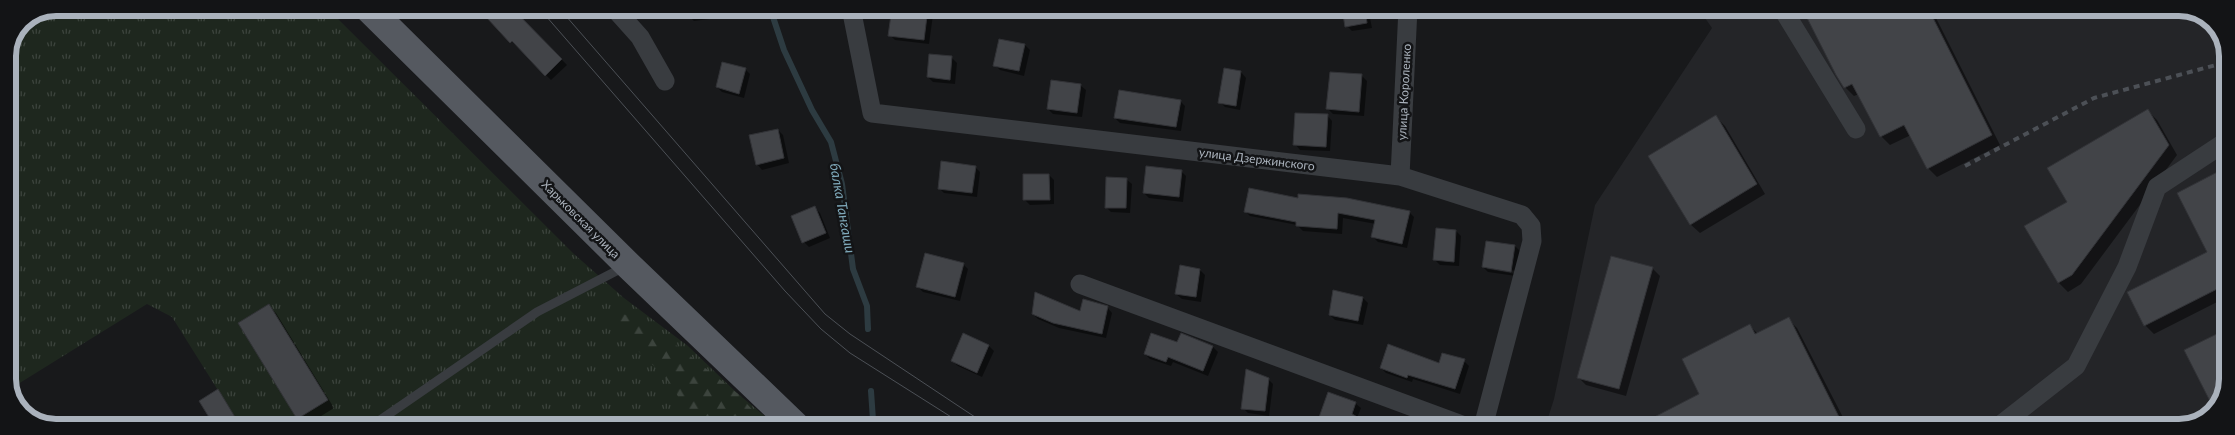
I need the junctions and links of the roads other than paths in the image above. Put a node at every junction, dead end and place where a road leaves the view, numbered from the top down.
1 (376, 16) edge
2 (621, 16) edge
3 (853, 16) edge
4 (1408, 16) edge
5 (1787, 16) edge
6 (665, 81) dead end
7 (1856, 130) dead end
8 (2219, 146) edge
9 (1400, 176) junction
10 (628, 265) junction
11 (1080, 284) dead end
12 (382, 419) edge
13 (789, 419) edge
14 (1445, 419) edge
15 (1485, 419) edge
16 (2008, 419) edge

1 - 10 main road, Харьковская улица
2 - 6 street
3 - 9 street, улица Дзержинского
4 - 9 street, улица Короленко
5 - 7 street
8 - 16 street
9 - 15 street, улица Дзержинского
10 - 12 lane
10 - 13 main road, Харьковская улица
11 - 14 street

